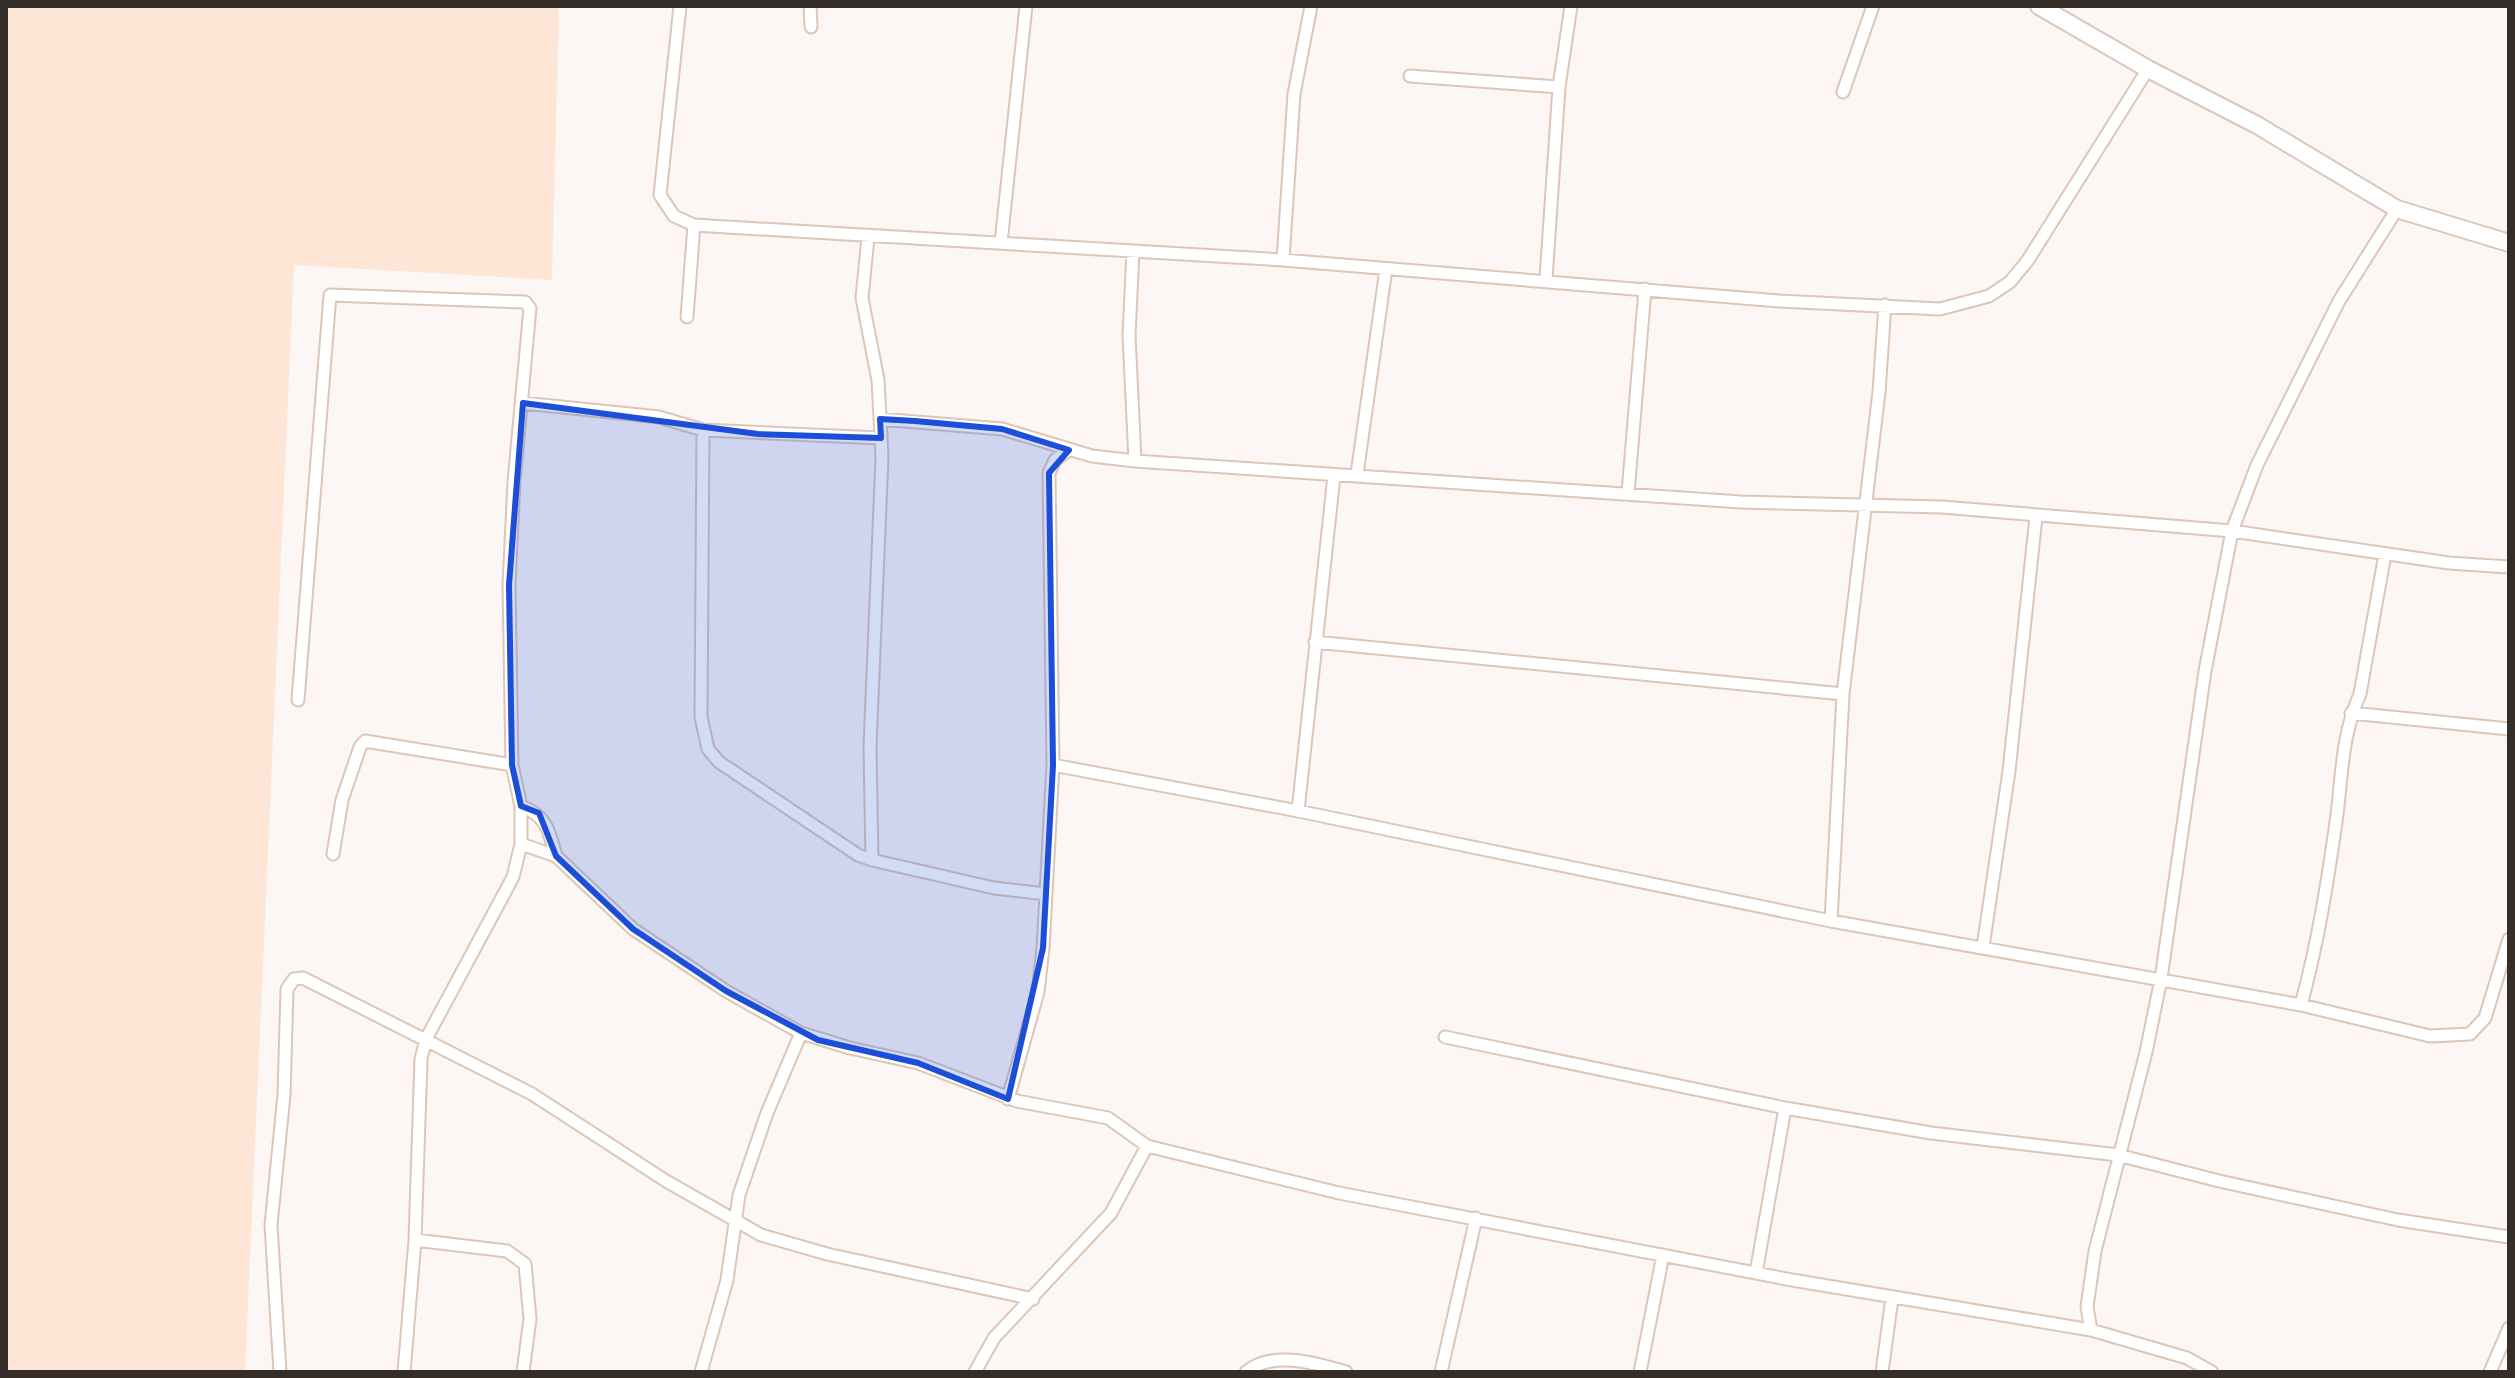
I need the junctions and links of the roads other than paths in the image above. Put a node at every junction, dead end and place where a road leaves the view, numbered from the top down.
1 (680, 6) edge
2 (810, 6) edge
3 (1026, 6) edge
4 (1311, 6) edge
5 (1571, 6) edge
6 (1873, 6) edge
7 (2039, 6) edge
8 (811, 27) dead end
9 (2148, 69) junction
10 (1410, 76) dead end
11 (1559, 87) junction
12 (1843, 92) dead end
13 (2397, 209) junction
14 (694, 225) junction
15 (868, 237) junction
16 (1001, 243) junction
17 (2509, 243) edge
18 (1133, 251) junction
19 (1283, 260) junction
20 (1386, 269) junction
21 (1546, 279) junction
22 (1645, 289) junction
23 (1885, 305) junction
24 (687, 317) dead end
25 (523, 403) junction
26 (880, 419) junction
27 (703, 430) junction
28 (881, 438) junction
29 (1069, 450) junction
30 (1135, 461) junction
31 (1357, 474) junction
32 (1334, 476) junction
33 (1628, 493) junction
34 (1863, 503) junction
35 (2036, 517) junction
36 (2232, 531) junction
37 (2385, 554) junction
38 (2509, 567) edge
39 (1315, 642) junction
40 (1843, 694) junction
41 (298, 700) dead end
42 (2351, 713) junction
43 (2509, 729) edge
44 (512, 765) junction
45 (1053, 765) junction
46 (521, 806) junction
47 (1298, 811) junction
48 (521, 844) junction
49 (333, 854) dead end
50 (556, 856) junction
51 (872, 860) junction
52 (1046, 894) junction
53 (1831, 921) junction
54 (2509, 939) edge
55 (1983, 947) junction
56 (2161, 979) junction
57 (2301, 1005) junction
58 (801, 1033) junction
59 (1445, 1037) dead end
60 (426, 1039) junction
61 (1008, 1099) junction
62 (1785, 1108) junction
63 (1147, 1146) junction
64 (2118, 1155) junction
65 (735, 1218) junction
66 (1476, 1218) junction
67 (2509, 1237) edge
68 (415, 1240) junction
69 (1663, 1255) junction
70 (1756, 1273) junction
71 (1892, 1298) junction
72 (1033, 1299) junction
73 (2509, 1328) edge
74 (2091, 1330) junction
75 (280, 1372) edge
76 (404, 1372) edge
77 (523, 1372) edge
78 (701, 1372) edge
79 (975, 1372) edge
80 (1246, 1372) edge
81 (1346, 1372) edge
82 (1441, 1372) edge
83 (1640, 1372) edge
84 (1882, 1372) edge
85 (2212, 1372) edge
86 (2490, 1372) edge

1 - 14 street
2 - 8 street
3 - 16 street
4 - 19 street
5 - 11 street
6 - 12 street
7 - 9 street
9 - 13 street
9 - 23 street
10 - 11 street
11 - 21 street
13 - 17 street
13 - 36 street
14 - 15 street
14 - 24 street
15 - 16 street
15 - 26 street
16 - 18 street
18 - 19 street
18 - 30 street
19 - 20 street
20 - 21 street
20 - 31 street
21 - 22 street
22 - 23 street
22 - 33 street
23 - 34 street
25 - 27 street
25 - 41 street
25 - 44 street
26 - 28 street
26 - 29 street
27 - 28 street
27 - 51 street
28 - 51 street
29 - 30 street
29 - 45 street
30 - 32 street
31 - 32 street
31 - 33 street
32 - 39 street
33 - 34 street
34 - 35 street
34 - 40 street
35 - 36 street
35 - 55 street
36 - 37 street
36 - 56 street
37 - 38 street
37 - 42 street
39 - 40 street
39 - 47 street
40 - 53 street
42 - 43 street
42 - 57 street
44 - 46 street
44 - 49 street
45 - 47 street
45 - 52 street
46 - 48 street
46 - 50 street
47 - 53 street
48 - 50 street
48 - 60 street
50 - 58 street
51 - 52 street
52 - 61 street
53 - 55 street
54 - 57 street
55 - 56 street
56 - 57 street
56 - 64 street
58 - 61 street
58 - 65 street
59 - 62 street
60 - 65 street
60 - 68 street
60 - 75 street
61 - 63 street
62 - 64 street
62 - 70 street
63 - 66 street
63 - 72 street
64 - 67 street
64 - 74 street
65 - 72 street
65 - 78 street
66 - 69 street
66 - 82 street
68 - 76 street
68 - 77 street
69 - 70 street
69 - 83 street
70 - 71 street
71 - 74 street
71 - 84 street
72 - 79 street
73 - 86 street
74 - 85 street
80 - 81 street

